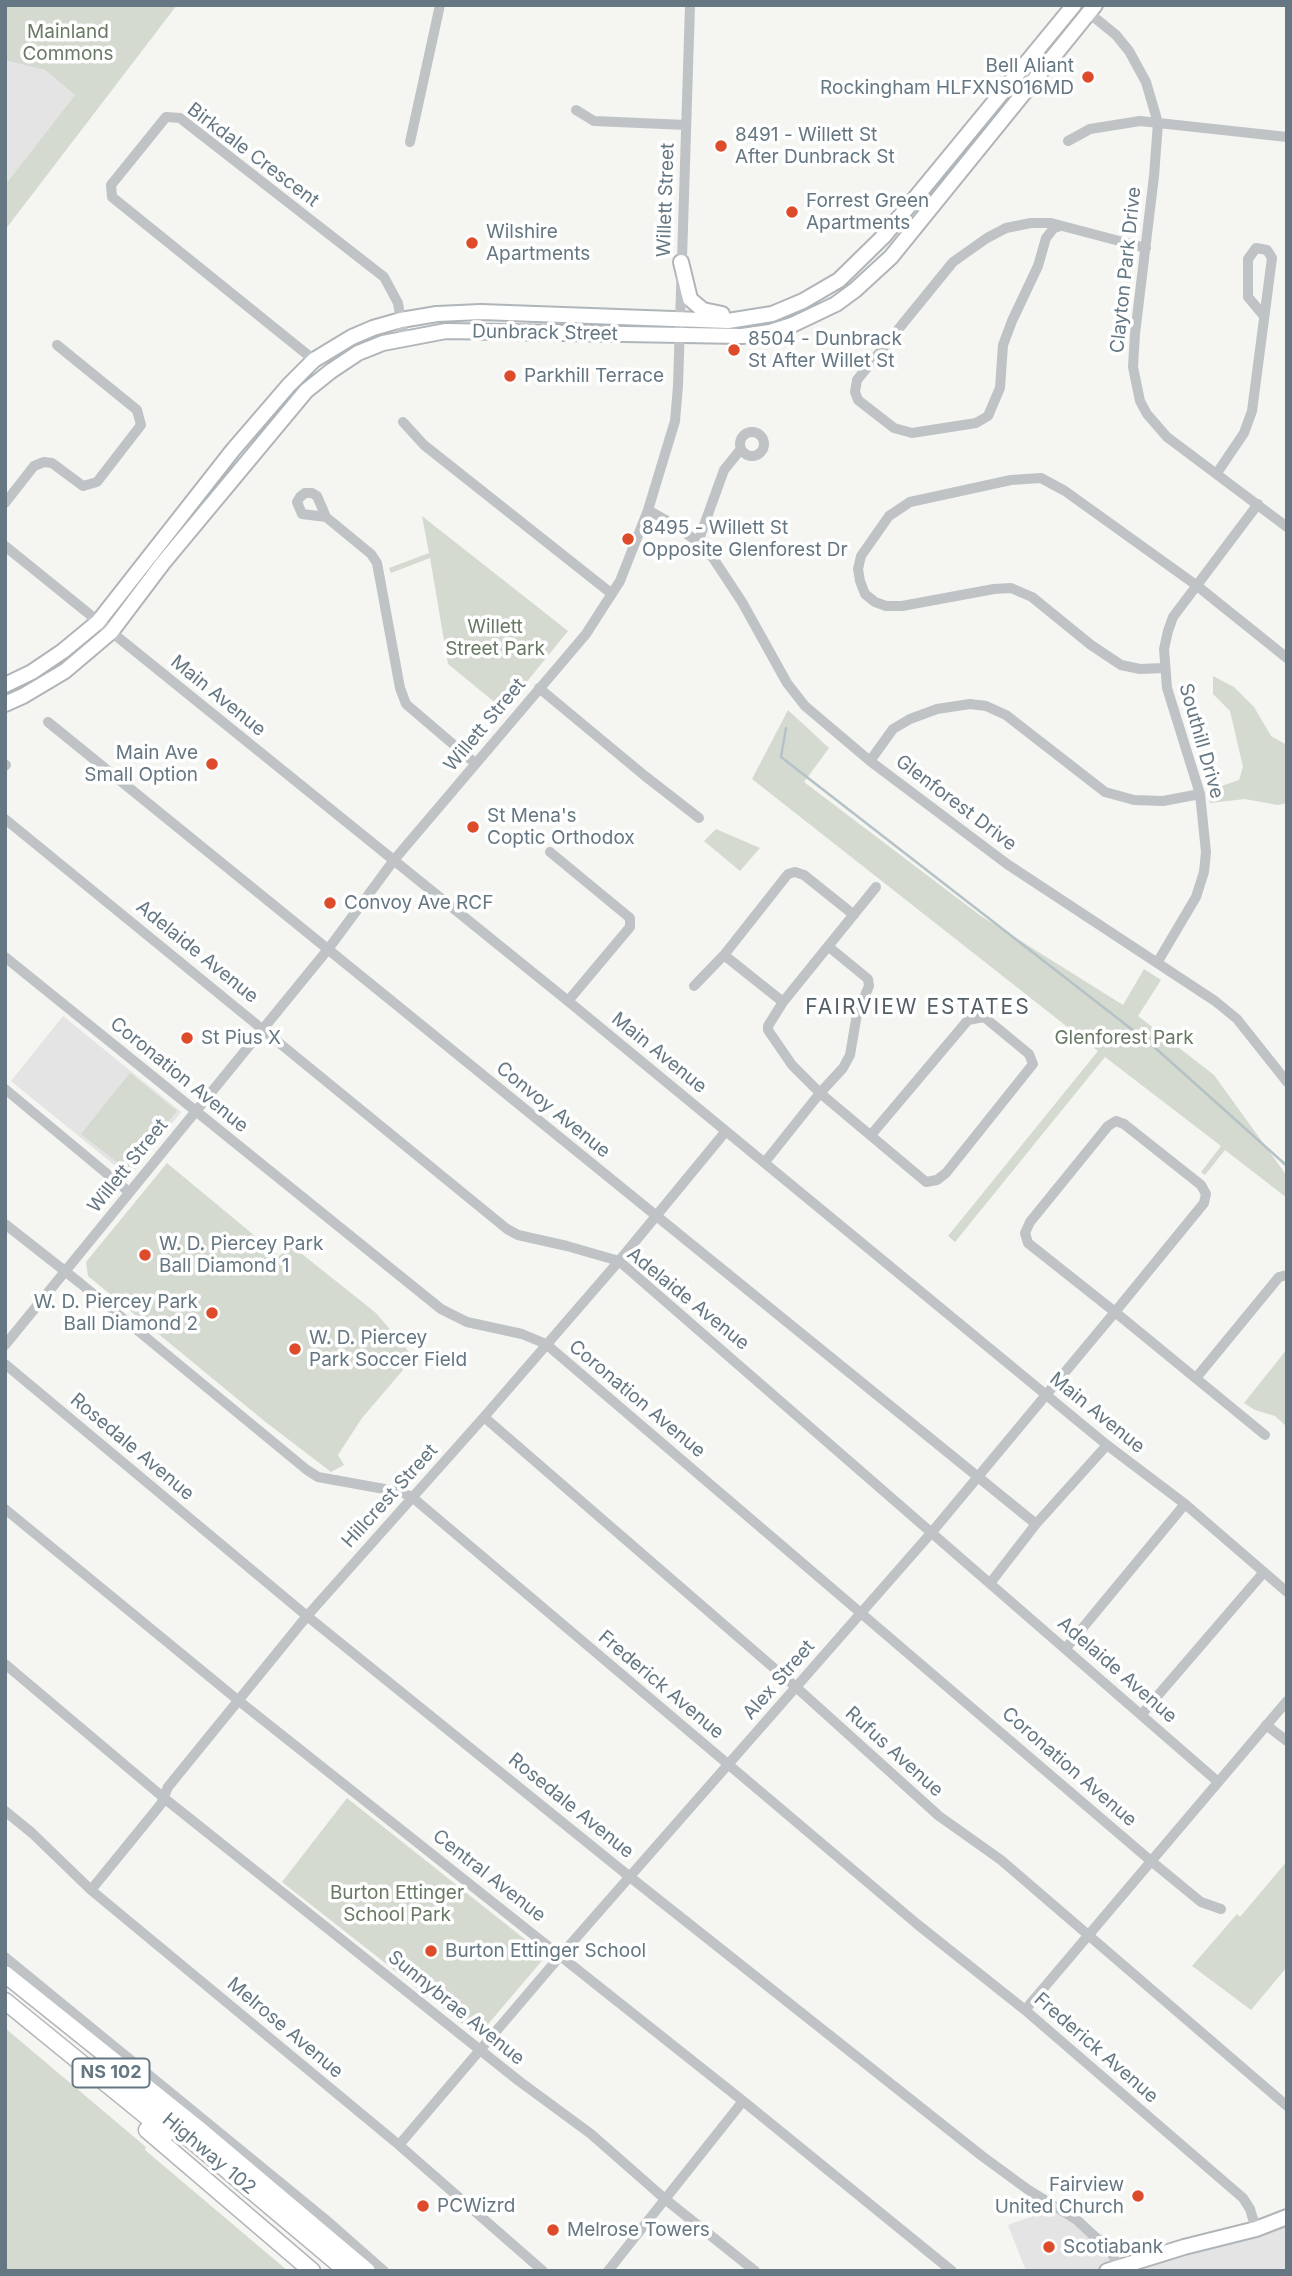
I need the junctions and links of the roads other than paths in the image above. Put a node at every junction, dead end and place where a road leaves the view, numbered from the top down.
1 (440, 5) edge
2 (690, 5) edge
3 (1074, 5) edge
4 (1092, 9) edge
5 (576, 110) dead end
6 (1158, 122) junction
7 (686, 125) junction
8 (1287, 137) edge
9 (1068, 141) dead end
10 (410, 142) dead end
11 (1056, 225) junction
12 (1146, 248) junction
13 (681, 262) junction
14 (1264, 316) junction
15 (754, 317) junction
16 (679, 319) junction
17 (401, 320) junction
18 (679, 337) junction
19 (404, 338) junction
20 (57, 345) dead end
21 (314, 360) junction
22 (403, 422) dead end
23 (741, 449) dead end
24 (1217, 473) junction
25 (5, 503) edge
26 (1258, 505) junction
27 (648, 510) junction
28 (326, 517) dead end
29 (1287, 527) edge
30 (698, 542) junction
31 (5, 546) edge
32 (1196, 585) junction
33 (612, 594) junction
34 (98, 622) junction
35 (111, 632) junction
36 (1286, 658) edge
37 (1287, 665) edge
38 (1164, 667) junction
39 (5, 685) edge
40 (540, 688) junction
41 (5, 704) edge
42 (48, 722) dead end
43 (870, 761) junction
44 (475, 763) junction
45 (1200, 793) junction
46 (699, 818) dead end
47 (5, 819) edge
48 (550, 852) dead end
49 (394, 860) junction
50 (877, 887) dead end
51 (854, 915) junction
52 (829, 947) junction
53 (329, 948) junction
54 (724, 955) junction
55 (5, 957) edge
56 (1157, 963) junction
57 (694, 986) dead end
58 (568, 1001) junction
59 (783, 1002) junction
60 (264, 1029) junction
61 (1287, 1082) edge
62 (5, 1089) edge
63 (820, 1093) junction
64 (195, 1111) junction
65 (726, 1131) junction
66 (871, 1135) junction
67 (765, 1162) junction
68 (129, 1192) junction
69 (656, 1216) junction
70 (5, 1224) edge
71 (619, 1261) junction
72 (66, 1273) junction
73 (1287, 1275) edge
74 (1115, 1312) junction
75 (546, 1344) junction
76 (5, 1345) edge
77 (5, 1364) edge
78 (1196, 1378) junction
79 (1046, 1395) junction
80 (484, 1417) junction
81 (1265, 1435) dead end
82 (1107, 1445) junction
83 (979, 1475) junction
84 (412, 1497) junction
85 (1185, 1504) junction
86 (5, 1509) edge
87 (1036, 1524) junction
88 (932, 1532) junction
89 (1264, 1573) junction
90 (991, 1582) junction
91 (1287, 1592) edge
92 (861, 1612) junction
93 (307, 1616) junction
94 (1066, 1648) junction
95 (5, 1664) edge
96 (797, 1688) junction
97 (239, 1701) junction
98 (1287, 1701) edge
99 (1141, 1715) junction
100 (1266, 1725) junction
101 (1287, 1741) edge
102 (728, 1764) junction
103 (1217, 1781) junction
104 (164, 1798) junction
105 (5, 1811) edge
106 (1152, 1861) junction
107 (630, 1877) junction
108 (91, 1890) junction
109 (1221, 1909) dead end
110 (1089, 1935) junction
111 (561, 1955) junction
112 (5, 1957) edge
113 (5, 1974) edge
114 (5, 1984) edge
115 (5, 2001) edge
116 (1026, 2010) junction
117 (27, 2019) junction
118 (481, 2049) junction
119 (743, 2101) junction
120 (1287, 2106) edge
121 (399, 2145) junction
122 (665, 2199) junction
123 (1287, 2217) edge
124 (1256, 2229) junction
125 (1113, 2269) edge
126 (312, 2271) edge
127 (333, 2271) edge
128 (347, 2271) edge
129 (367, 2271) edge
130 (384, 2271) edge
131 (543, 2271) edge
132 (608, 2271) edge
133 (755, 2271) edge
134 (952, 2271) edge

1 - 10 street
2 - 7 street, Willett Street
3 - 15 main road, Dunbrack Street
4 - 6 street, Clayton Park Drive
4 - 18 main road, Dunbrack Street
5 - 7 street
6 - 8 street
6 - 9 street
6 - 12 street, Clayton Park Drive
7 - 13 street, Willett Street
11 - 11 street
11 - 12 street
12 - 24 street, Clayton Park Drive
13 - 15 main road
13 - 16 street, Willett Street
14 - 14 street
14 - 24 street
15 - 16 main road, Dunbrack Street
16 - 17 main road, Dunbrack Street
16 - 18 street, Willett Street
17 - 19 street, Birkdale Crescent
17 - 21 main road, Dunbrack Street
17 - 21 street, Birkdale Crescent
18 - 19 main road, Dunbrack Street
18 - 27 street, Willett Street
19 - 35 main road, Dunbrack Street
20 - 25 street
21 - 34 main road, Dunbrack Street
22 - 33 street
23 - 30 street
24 - 26 street, Clayton Park Drive
26 - 29 street, Clayton Park Drive
26 - 32 street, Southill Drive
27 - 30 street, Glenforest Drive
27 - 33 street, Willett Street
28 - 44 street
30 - 43 street, Glenforest Drive
31 - 34 street, Main Avenue
32 - 36 street
32 - 38 street, Southill Drive
32 - 38 street
33 - 40 street, Willett Street
34 - 35 street, Main Avenue
34 - 39 main road, Dunbrack Street
35 - 41 main road, Dunbrack Street
35 - 49 street, Main Avenue
36 - 37 street
38 - 45 street, Southill Drive
40 - 44 street, Willett Street
40 - 46 street
42 - 53 street, Convoy Avenue
43 - 45 street
43 - 56 street, Glenforest Drive
44 - 49 street, Willett Street
45 - 56 street, Southill Drive
47 - 60 street, Adelaide Avenue
48 - 58 street
49 - 53 street, Willett Street
49 - 58 street, Main Avenue
50 - 51 street
51 - 52 street
51 - 54 street
52 - 59 street
52 - 63 street
53 - 60 street, Willett Street
53 - 69 street, Convoy Avenue
54 - 57 street
54 - 59 street
55 - 64 street, Coronation Avenue
56 - 61 street, Glenforest Drive
58 - 65 street, Main Avenue
59 - 63 street
60 - 64 street, Willett Street
60 - 71 street, Adelaide Avenue
62 - 68 street
63 - 66 street
63 - 67 street
64 - 68 street, Willett Street
64 - 75 street, Coronation Avenue
65 - 67 street, Main Avenue
65 - 69 street, Hillcrest Street
66 - 66 street
67 - 79 street, Main Avenue
68 - 72 street, Willett Street
69 - 71 street, Hillcrest Street
69 - 83 street, Convoy Avenue
70 - 72 street, Frederick Avenue
71 - 75 street, Hillcrest Street
71 - 88 street, Adelaide Avenue
72 - 76 street, Willett Street
72 - 84 street, Frederick Avenue
73 - 78 street
74 - 74 street, Alex Street
74 - 78 street
74 - 79 street, Alex Street
75 - 80 street, Hillcrest Street
75 - 92 street, Coronation Avenue
77 - 93 street, Rosedale Avenue
78 - 81 street
79 - 82 street, Main Avenue
79 - 83 street, Alex Street
80 - 84 street, Hillcrest Street
80 - 96 street, Rufus Avenue
82 - 85 street, Main Avenue
82 - 87 street
83 - 87 street, Convoy Avenue
83 - 88 street, Alex Street
84 - 93 street, Hillcrest Street
84 - 102 street, Frederick Avenue
85 - 89 street, Main Avenue
85 - 94 street
86 - 97 street, Central Avenue
87 - 90 street
88 - 90 street, Adelaide Avenue
88 - 92 street, Alex Street
89 - 91 street, Main Avenue
89 - 99 street
90 - 94 street, Adelaide Avenue
92 - 96 street, Alex Street
92 - 106 street, Coronation Avenue
93 - 97 street, Hillcrest Street
93 - 107 street, Rosedale Avenue
94 - 99 street, Adelaide Avenue
95 - 104 street, Sunnybrae Avenue
96 - 102 street, Alex Street
96 - 110 street, Rufus Avenue
97 - 104 street, Hillcrest Street
97 - 111 street, Central Avenue
98 - 100 street
99 - 103 street, Adelaide Avenue
100 - 101 street
100 - 103 street
102 - 107 street, Alex Street
102 - 116 street, Frederick Avenue
103 - 106 street
104 - 108 street, Hillcrest Street
104 - 118 street, Sunnybrae Avenue
105 - 108 street, Melrose Avenue
106 - 109 street, Coronation Avenue
106 - 110 street
107 - 111 street, Alex Street
107 - 125 street, Rosedale Avenue
108 - 121 street, Melrose Avenue
110 - 116 street
110 - 120 street, Rufus Avenue
111 - 118 street, Alex Street
111 - 119 street, Central Avenue
112 - 130 street
113 - 129 highway
114 - 128 highway, Highway 102 / NS 102
115 - 117 highway, Highway 102 / NS 102
116 - 124 street, Frederick Avenue
117 - 126 highway
117 - 127 highway, Highway 102 / NS 102
118 - 121 street, Alex Street
118 - 122 street, Sunnybrae Avenue
119 - 122 street
119 - 134 street, Central Avenue
121 - 131 street, Melrose Avenue
122 - 132 street
122 - 133 street, Sunnybrae Avenue
123 - 124 main road
124 - 125 main road

